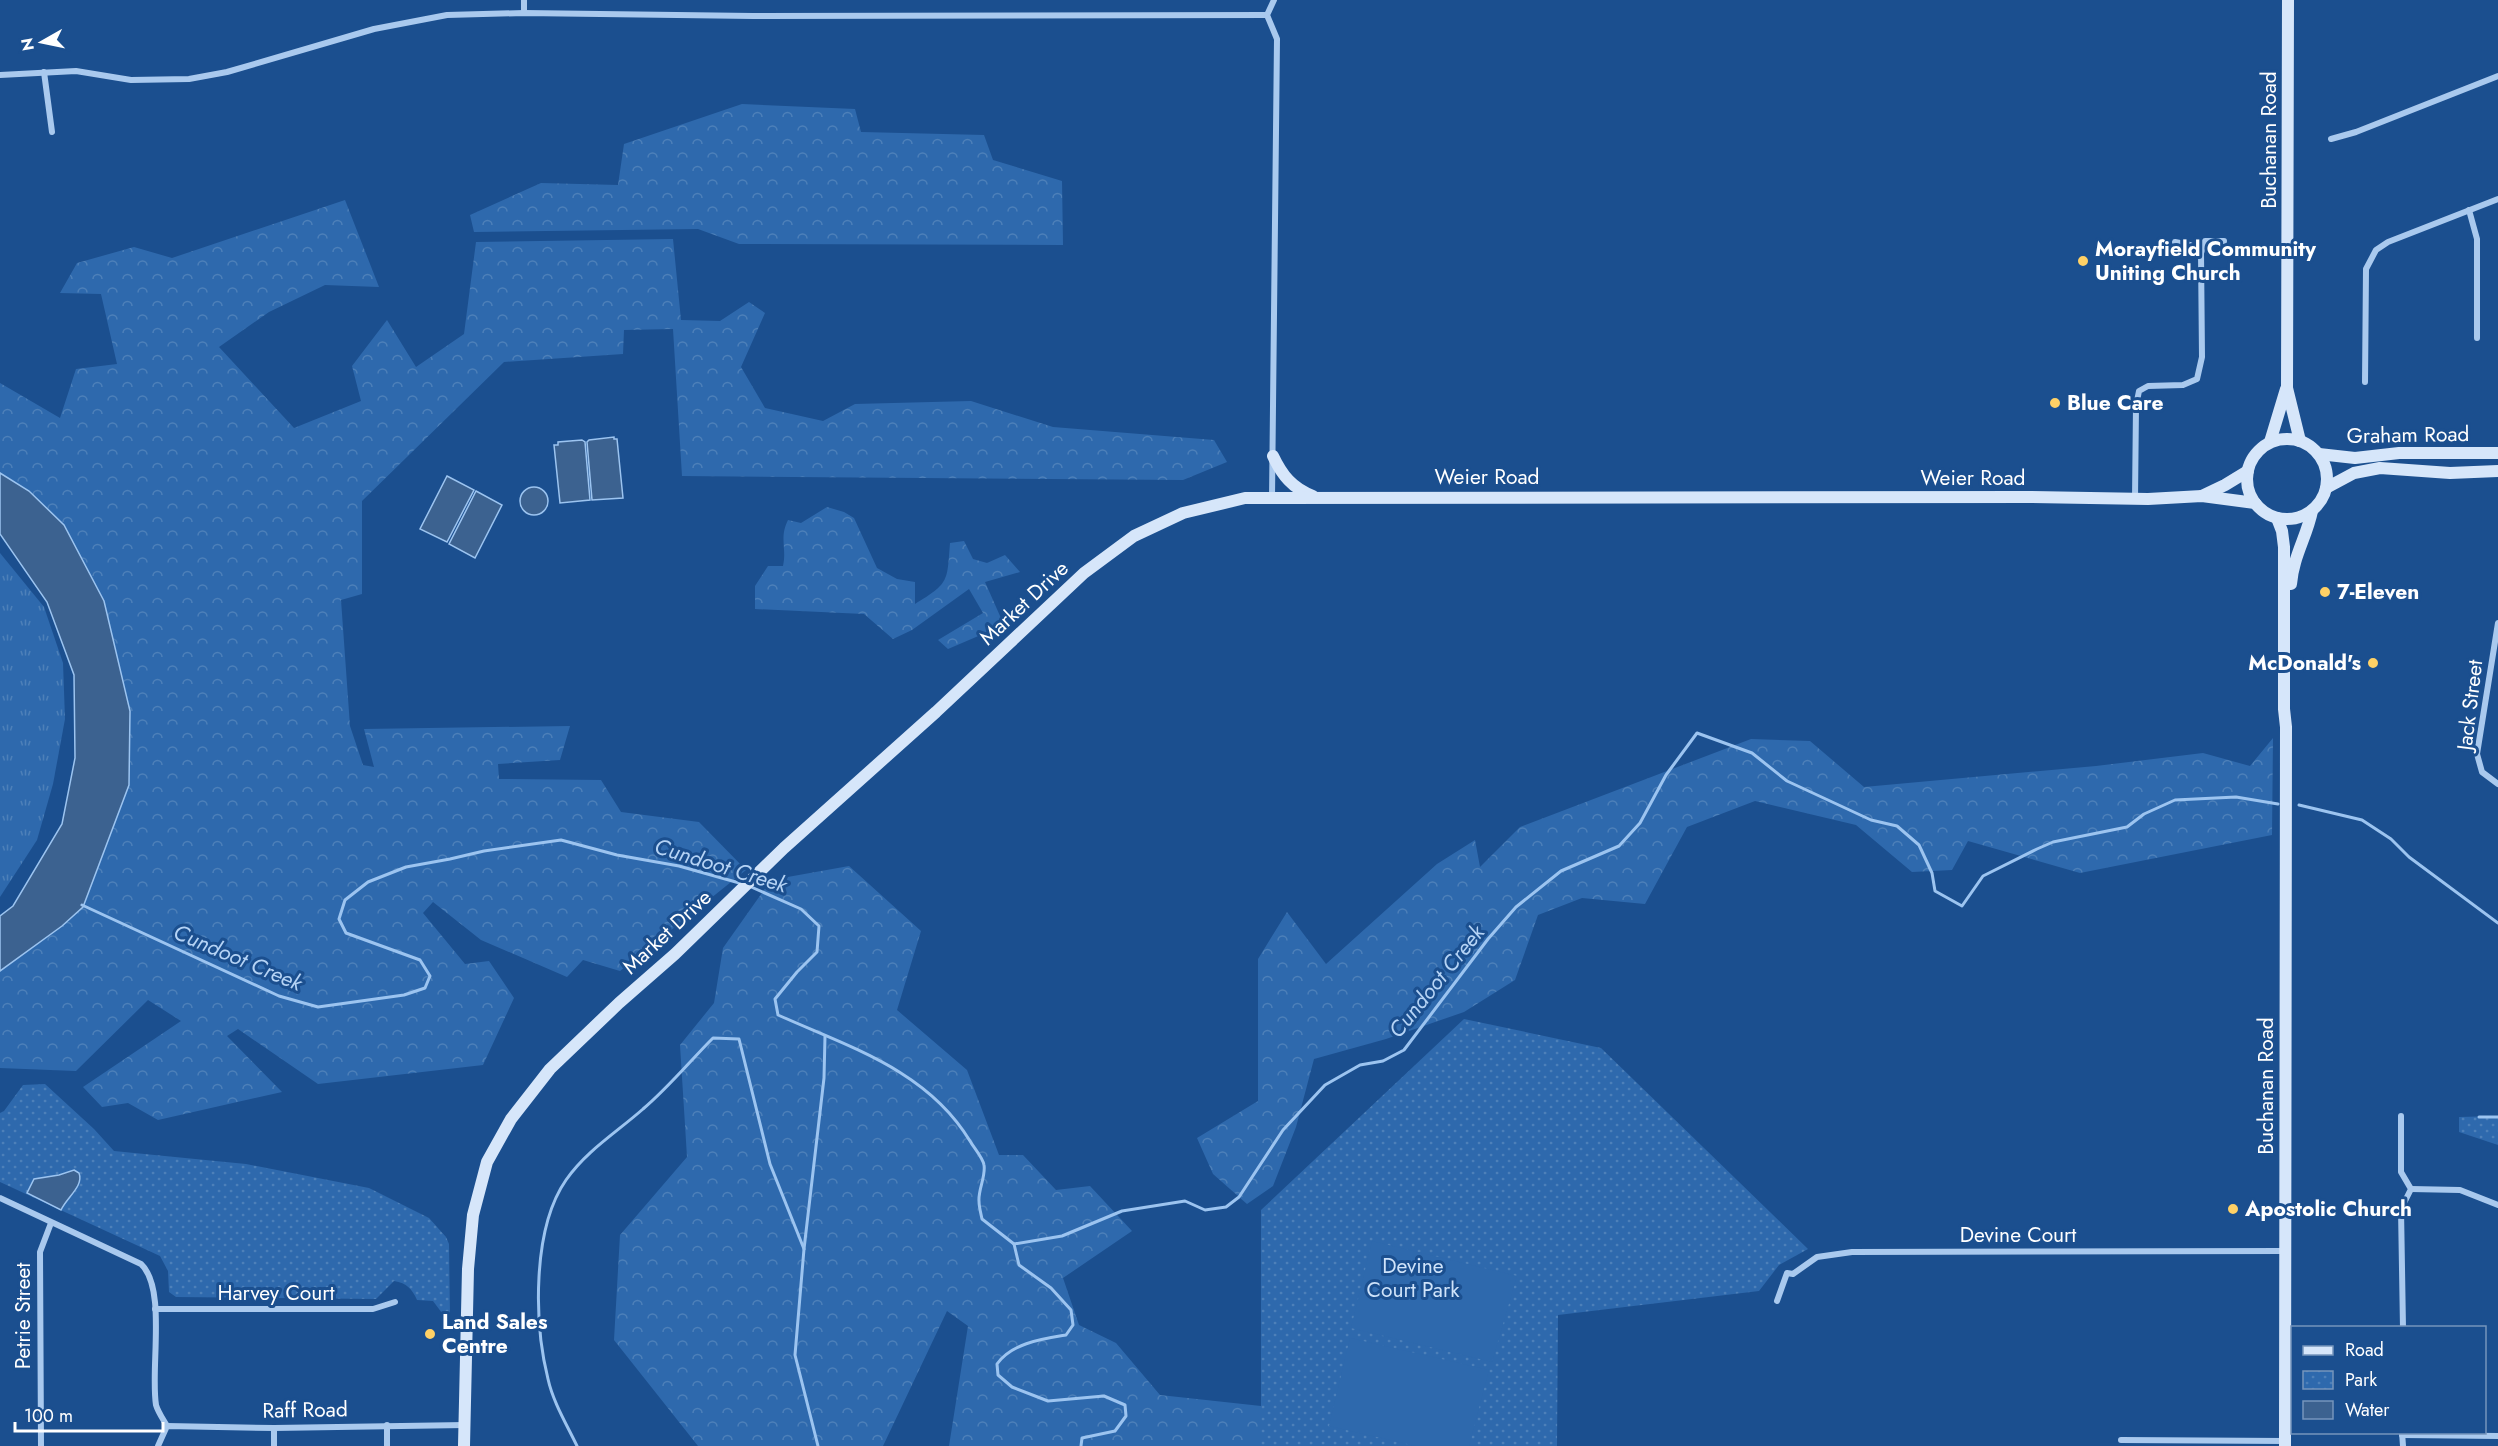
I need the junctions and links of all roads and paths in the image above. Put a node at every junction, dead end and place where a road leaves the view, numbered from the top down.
1 (524, 0) edge
2 (1274, 0) edge
3 (2288, 0) edge
4 (524, 13) junction
5 (1267, 15) junction
6 (44, 72) junction
7 (0, 75) edge
8 (2498, 76) edge
9 (52, 132) dead end
10 (2331, 139) dead end
11 (2498, 199) edge
12 (2469, 210) junction
13 (2224, 241) dead end
14 (2175, 242) dead end
15 (2201, 253) junction
16 (2477, 338) dead end
17 (2365, 382) dead end
18 (2287, 388) junction
19 (2300, 441) junction
20 (2270, 442) junction
21 (2498, 453) edge
22 (2319, 454) junction
23 (1273, 456) junction
24 (2248, 471) junction
25 (2498, 471) edge
26 (2326, 488) junction
27 (2202, 496) junction
28 (1314, 497) junction
29 (1272, 498) junction
30 (2136, 499) junction
31 (2255, 503) junction
32 (2312, 511) junction
33 (2277, 518) junction
34 (2498, 623) edge
35 (2286, 727) junction
36 (2498, 784) edge
37 (2401, 1116) dead end
38 (2411, 1189) junction
39 (0, 1198) edge
40 (2498, 1205) edge
41 (51, 1223) junction
42 (2284, 1251) junction
43 (1777, 1301) dead end
44 (395, 1302) dead end
45 (155, 1309) junction
46 (2403, 1326) edge
47 (387, 1425) junction
48 (466, 1425) junction
49 (167, 1426) junction
50 (274, 1428) junction
51 (2403, 1434) edge
52 (2498, 1436) edge
53 (2121, 1440) dead end
54 (2161, 1443) edge
55 (2285, 1443) edge
56 (41, 1446) edge
57 (158, 1446) edge
58 (274, 1446) edge
59 (387, 1446) edge
60 (464, 1446) edge
61 (2403, 1446) edge

1 - 4 street
2 - 5 street
3 - 18 street, Buchanan Road
4 - 5 street
4 - 6 street
5 - 23 street
6 - 7 street
6 - 9 street
8 - 10 street
11 - 12 street
12 - 16 street
12 - 17 street
13 - 15 street
14 - 15 street
15 - 30 street
18 - 19 street, Buchanan Road
18 - 20 street, Buchanan Road
19 - 20 street
19 - 22 street
20 - 24 street
21 - 22 street, Graham Road
22 - 26 street
23 - 28 street
23 - 29 street
24 - 27 street, Weier Road
24 - 31 street
25 - 26 street, Graham Road
26 - 32 street
27 - 30 street, Weier Road
27 - 31 street, Weier Road
28 - 29 street, Weier Road
28 - 30 street, Weier Road
29 - 48 street, Market Drive
31 - 33 street
32 - 33 street
32 - 35 street, Buchanan Road
33 - 35 street, Buchanan Road
34 - 36 street, Jack Street
35 - 42 street, Buchanan Road
37 - 38 street
38 - 40 street
38 - 46 street
39 - 41 street
41 - 45 street
41 - 56 street, Petrie Street
42 - 43 street, Devine Court
42 - 55 street, Buchanan Road
44 - 45 street, Harvey Court
45 - 49 street
47 - 48 street, Raff Road
47 - 50 street, Raff Road
47 - 59 street
48 - 60 street, Market Drive
49 - 50 street, Raff Road
49 - 57 street
50 - 58 street
51 - 52 street
51 - 61 street
53 - 54 street
54 - 55 street

